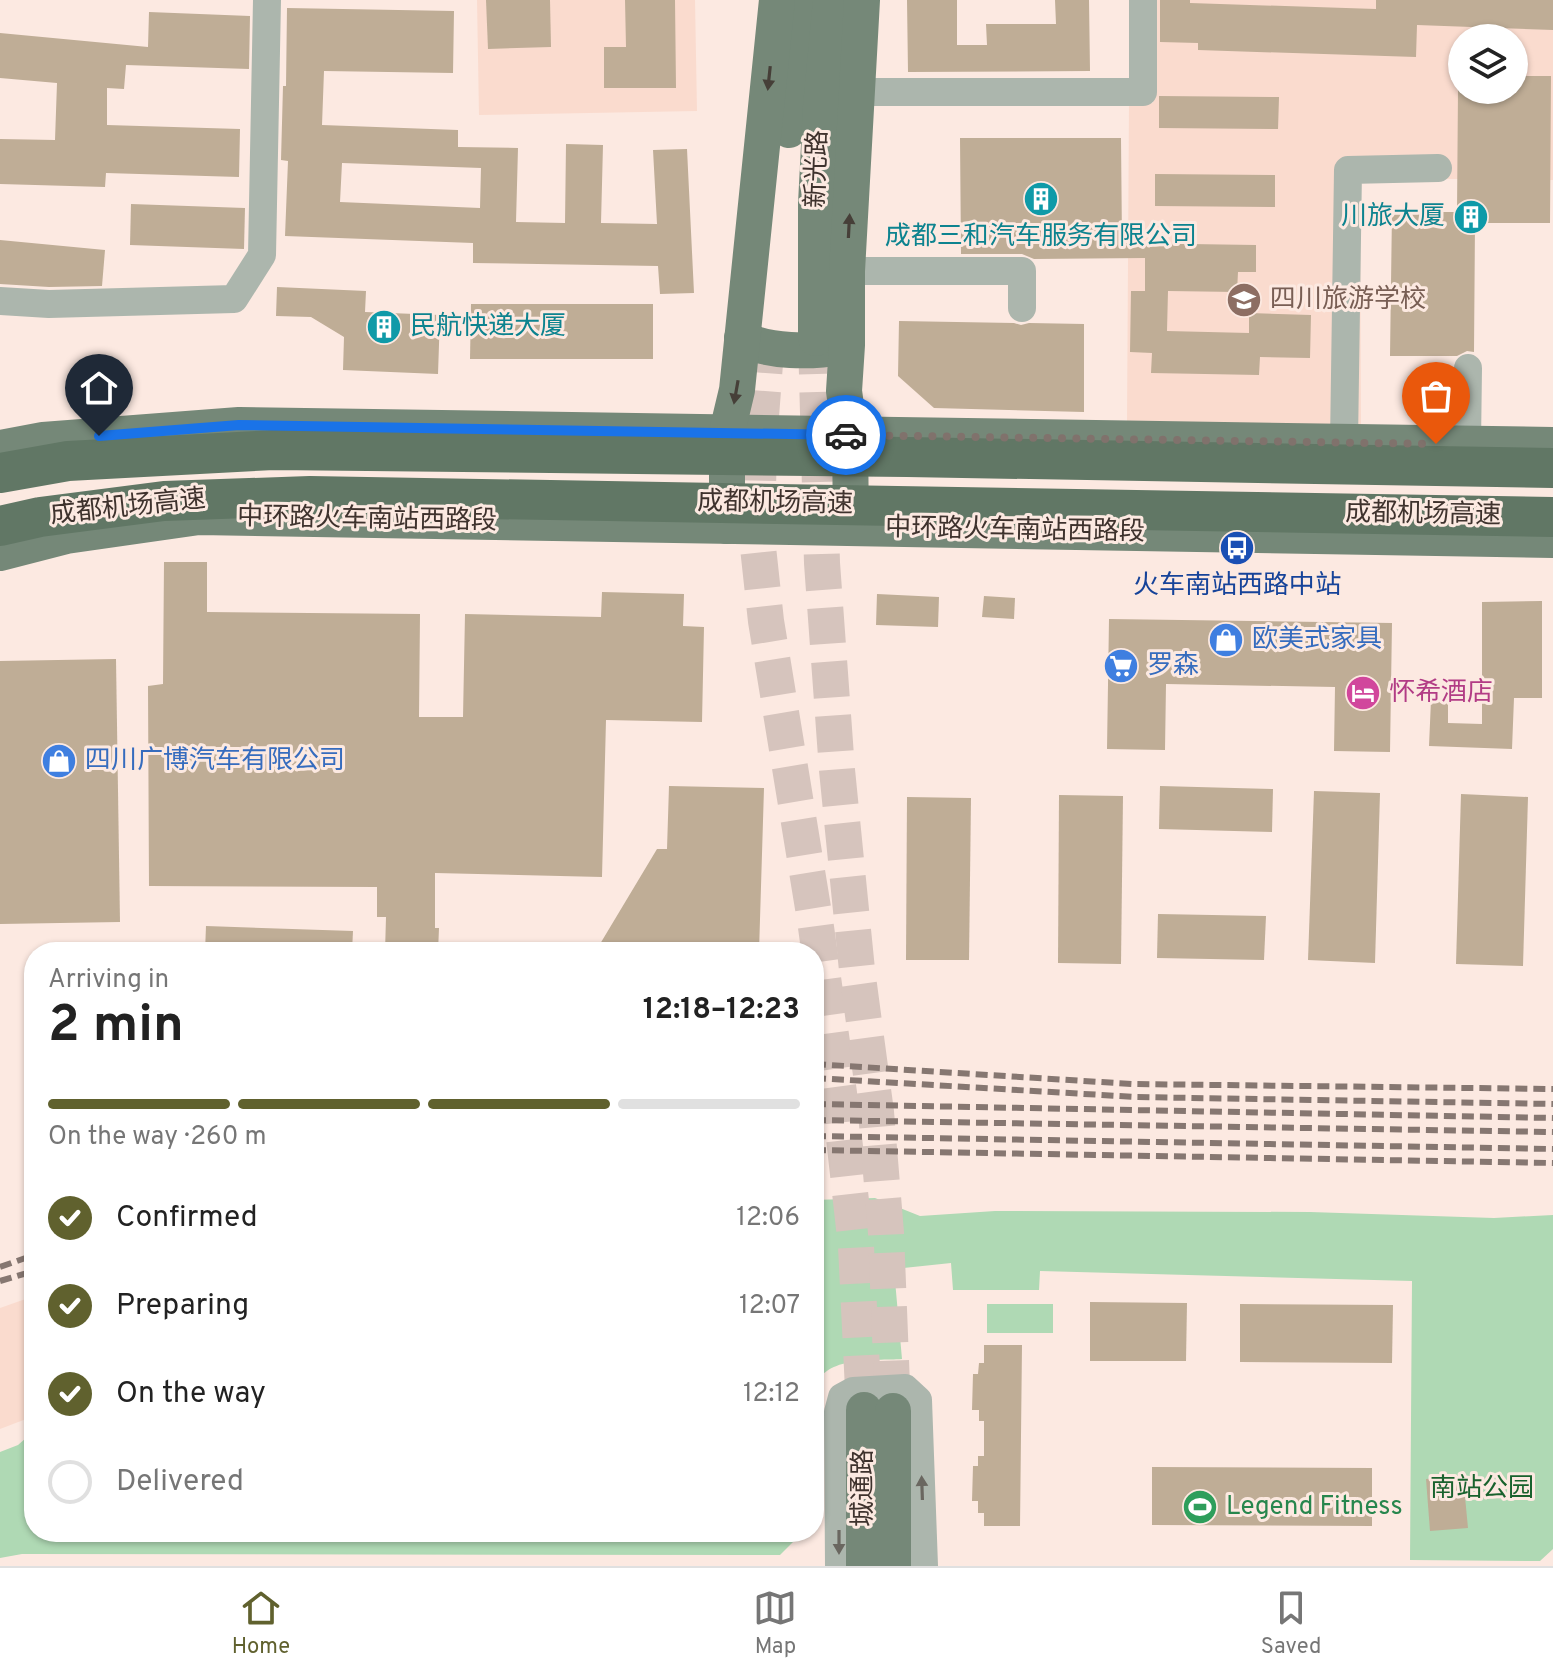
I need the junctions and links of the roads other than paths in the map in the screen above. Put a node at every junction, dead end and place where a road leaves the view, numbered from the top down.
1 (267, 0) edge
2 (777, 0) edge
3 (803, 0) edge
4 (831, 0) edge
5 (862, 0) edge
6 (1143, 0) edge
7 (856, 92) junction
8 (1438, 168) dead end
9 (847, 271) junction
10 (0, 301) edge
11 (1022, 308) dead end
12 (754, 337) junction
13 (831, 342) junction
14 (1468, 368) dead end
15 (727, 432) junction
16 (850, 435) junction
17 (0, 440) edge
18 (43, 440) junction
19 (1344, 443) junction
20 (1467, 444) junction
21 (1553, 445) edge
22 (0, 448) edge
23 (1553, 468) edge
24 (0, 473) edge
25 (1553, 517) edge
26 (0, 526) edge
27 (727, 526) junction
28 (851, 528) junction
29 (1553, 540) edge
30 (0, 553) edge
31 (839, 1566) edge
32 (864, 1566) edge
33 (893, 1566) edge
34 (924, 1566) edge

1 - 10 street
2 -> 12 main road
3 - 12 main road
4 - 13 main road, 新光路
5 - 7 main road
6 - 7 street
9 -> 7 main road
8 - 19 street
9 - 11 street
9 - 13 main road
12 - 13 main road
12 -> 15 main road
13 - 16 main road
14 - 20 street
15 - 16 main road
15 - 18 main road
15 - 27 main road
16 - 19 main road
16 - 28 main road
17 - 18 main road
18 - 22 main road
19 - 20 main road
20 - 21 main road
23 - 24 highway, 成都机场高速
25 - 26 highway, 成都机场高速
27 - 28 main road, 中环路火车南站西路段
27 - 30 main road, 中环路火车南站西路段
28 - 29 main road, 中环路火车南站西路段
34 -> 31 street
32 - 33 main road, 城通路

